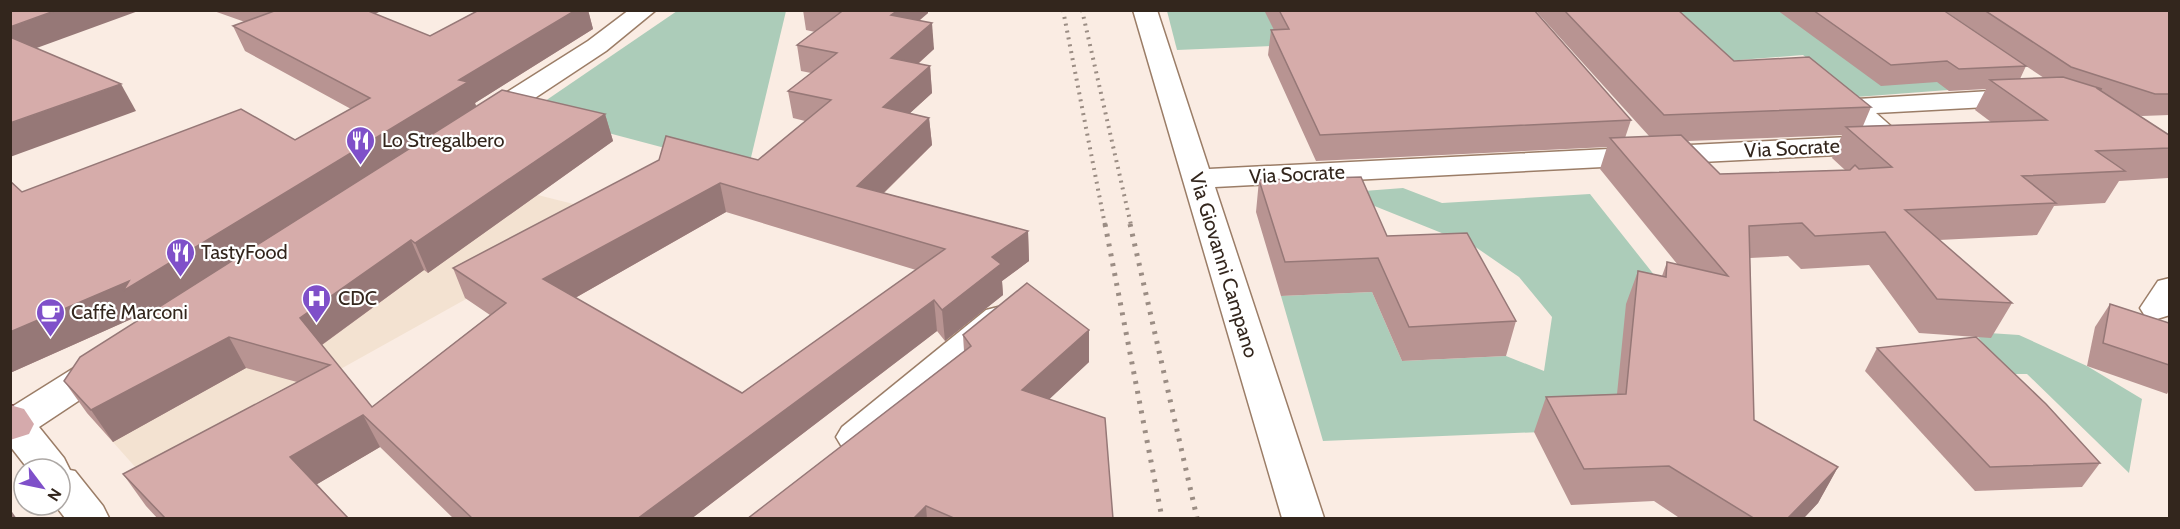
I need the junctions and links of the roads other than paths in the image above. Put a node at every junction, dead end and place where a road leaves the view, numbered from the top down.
1 (645, 10) edge
2 (1145, 10) edge
3 (2010, 70) edge
4 (1626, 130) edge
5 (458, 136) edge
6 (1649, 156) junction
7 (1197, 179) junction
8 (1024, 297) edge
9 (130, 349) edge
10 (12, 423) edge
11 (40, 457) edge
12 (831, 458) edge
13 (72, 498) edge
14 (88, 519) edge
15 (1303, 519) edge

1 - 5 street
2 - 7 street, Via Giovanni Campano
3 - 6 street, Via Socrate
4 - 6 street
6 - 7 street, Via Socrate
7 - 15 street, Via Giovanni Campano
8 - 12 street
9 - 10 street
10 - 11 street
13 - 14 street

